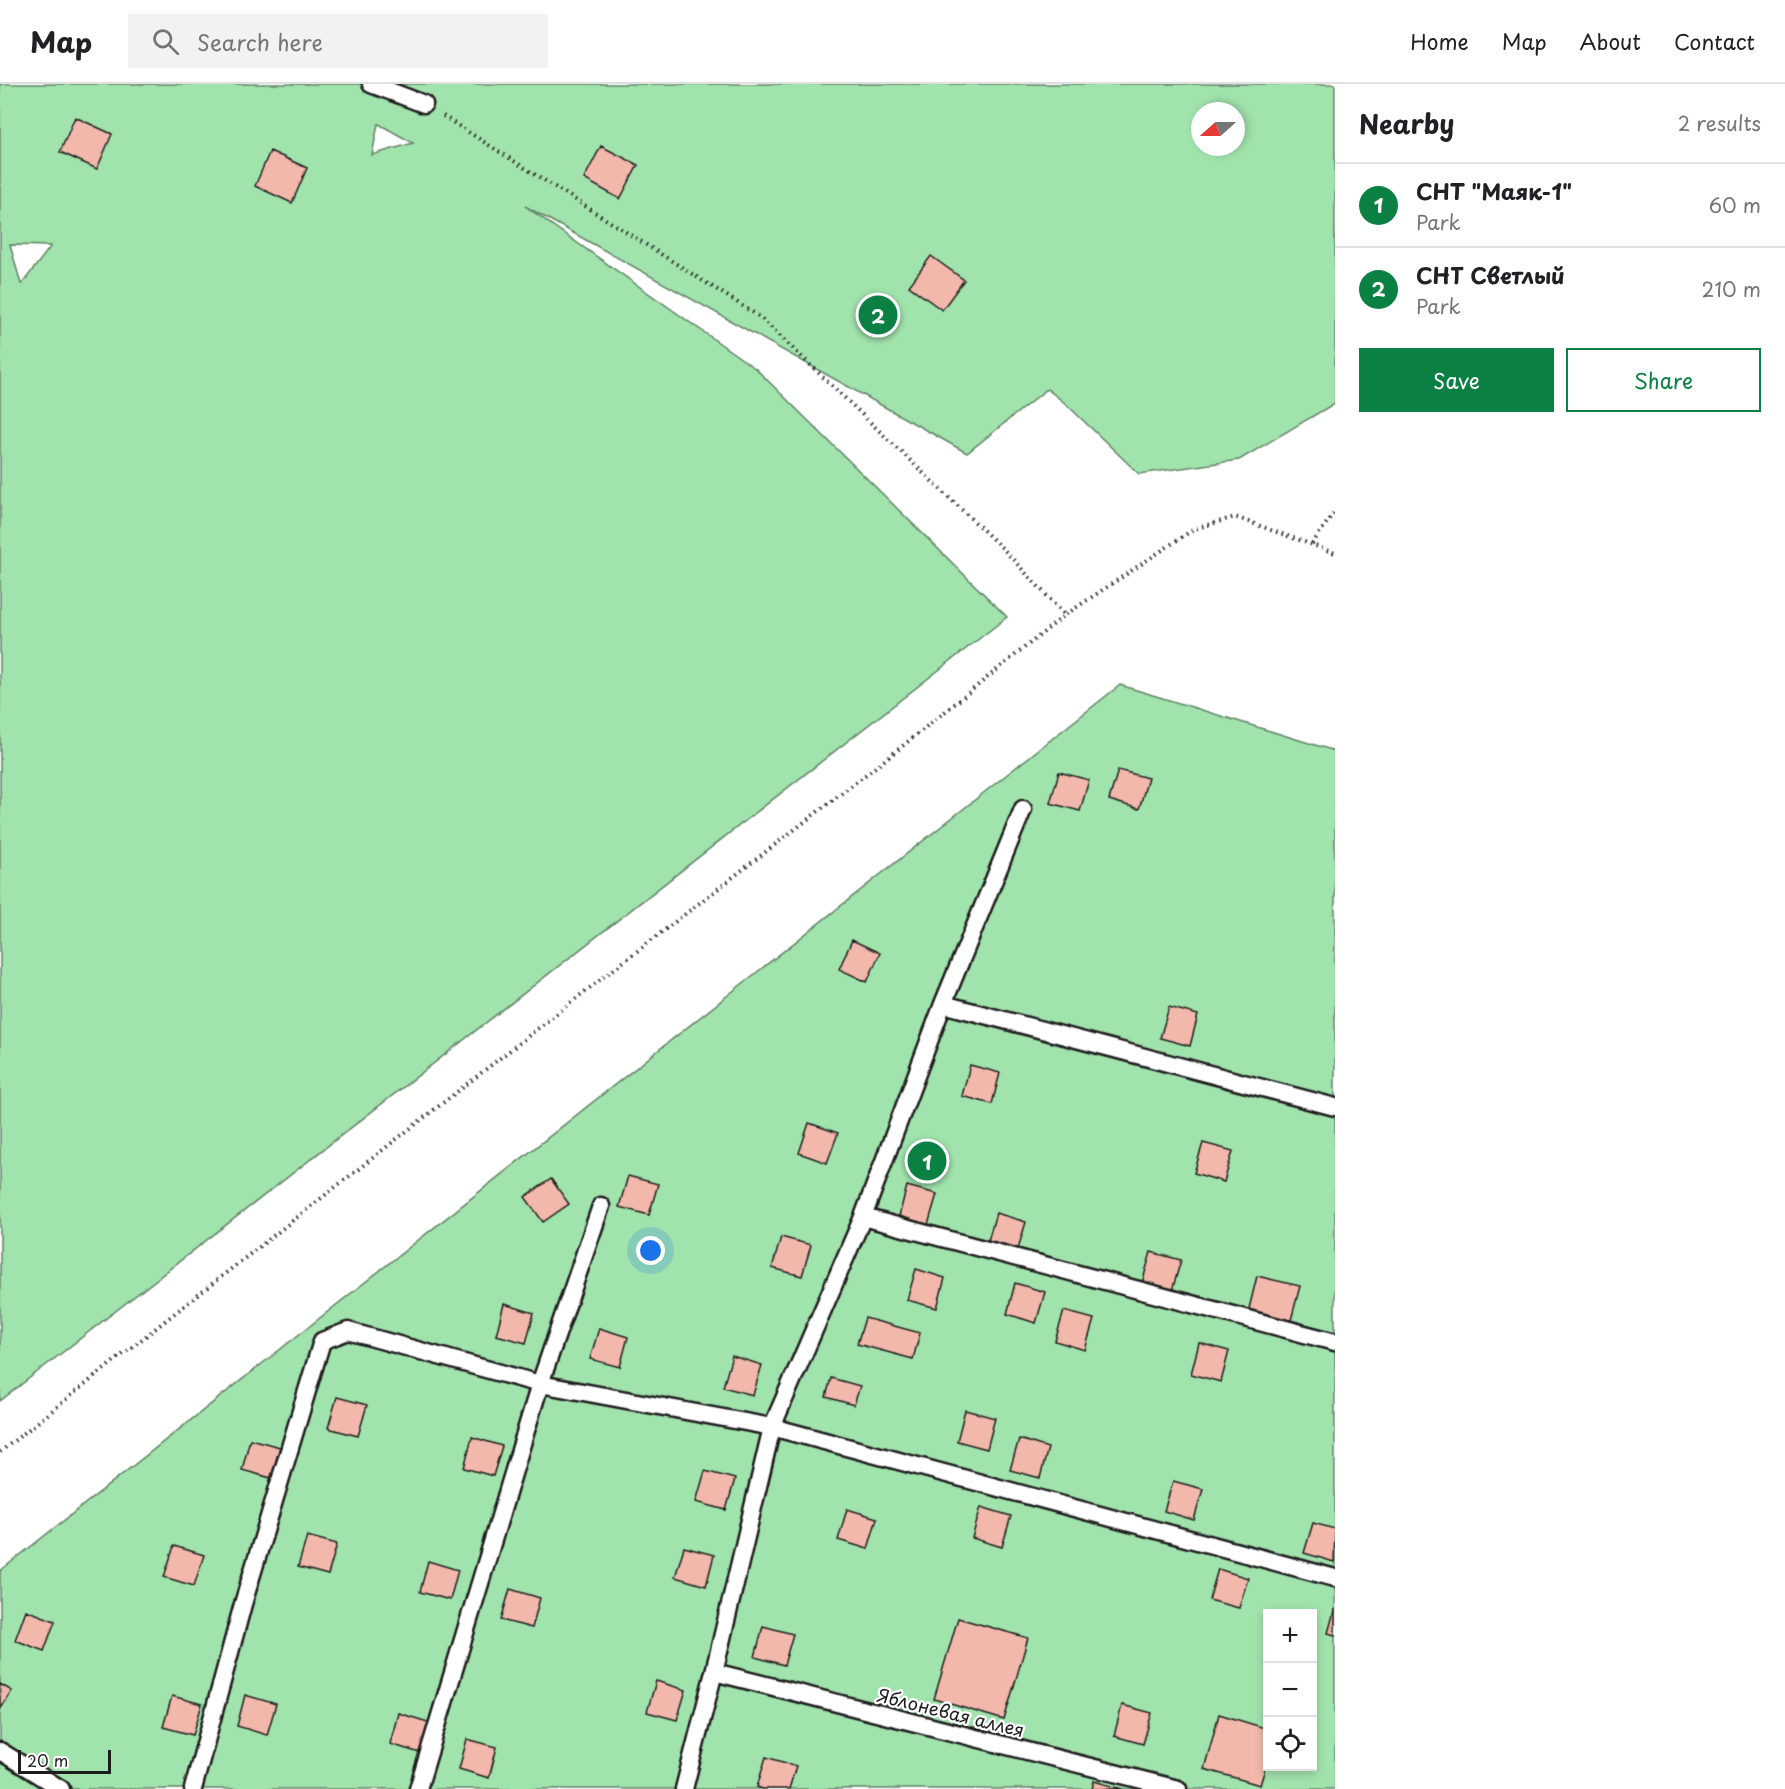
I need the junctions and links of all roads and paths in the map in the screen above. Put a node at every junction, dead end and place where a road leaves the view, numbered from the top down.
1 (371, 84) edge
2 (424, 104) joint
3 (1335, 510) edge
4 (1312, 544) junction
5 (1335, 553) edge
6 (1065, 615) junction
7 (1023, 810) dead end
8 (943, 1004) junction
9 (1335, 1107) edge
10 (602, 1206) dead end
11 (863, 1217) junction
12 (1335, 1342) edge
13 (540, 1384) junction
14 (772, 1427) junction
15 (0, 1452) edge
16 (1335, 1578) edge
17 (714, 1672) junction
18 (0, 1750) edge
19 (61, 1789) edge
20 (193, 1789) edge
21 (418, 1789) edge
22 (684, 1789) edge
23 (1178, 1789) edge

1 - 2 lane
2 - 6 path
3 - 4 path
4 - 5 path
4 - 6 path
6 - 15 path
7 - 8 lane
8 - 9 lane
8 - 11 lane
10 - 13 lane
11 - 12 lane
11 - 14 lane
13 - 14 lane
13 - 20 lane
13 - 21 lane
14 - 16 lane
14 - 17 lane
17 - 22 lane
17 - 23 lane, Яблоневая аллея
18 - 19 lane

